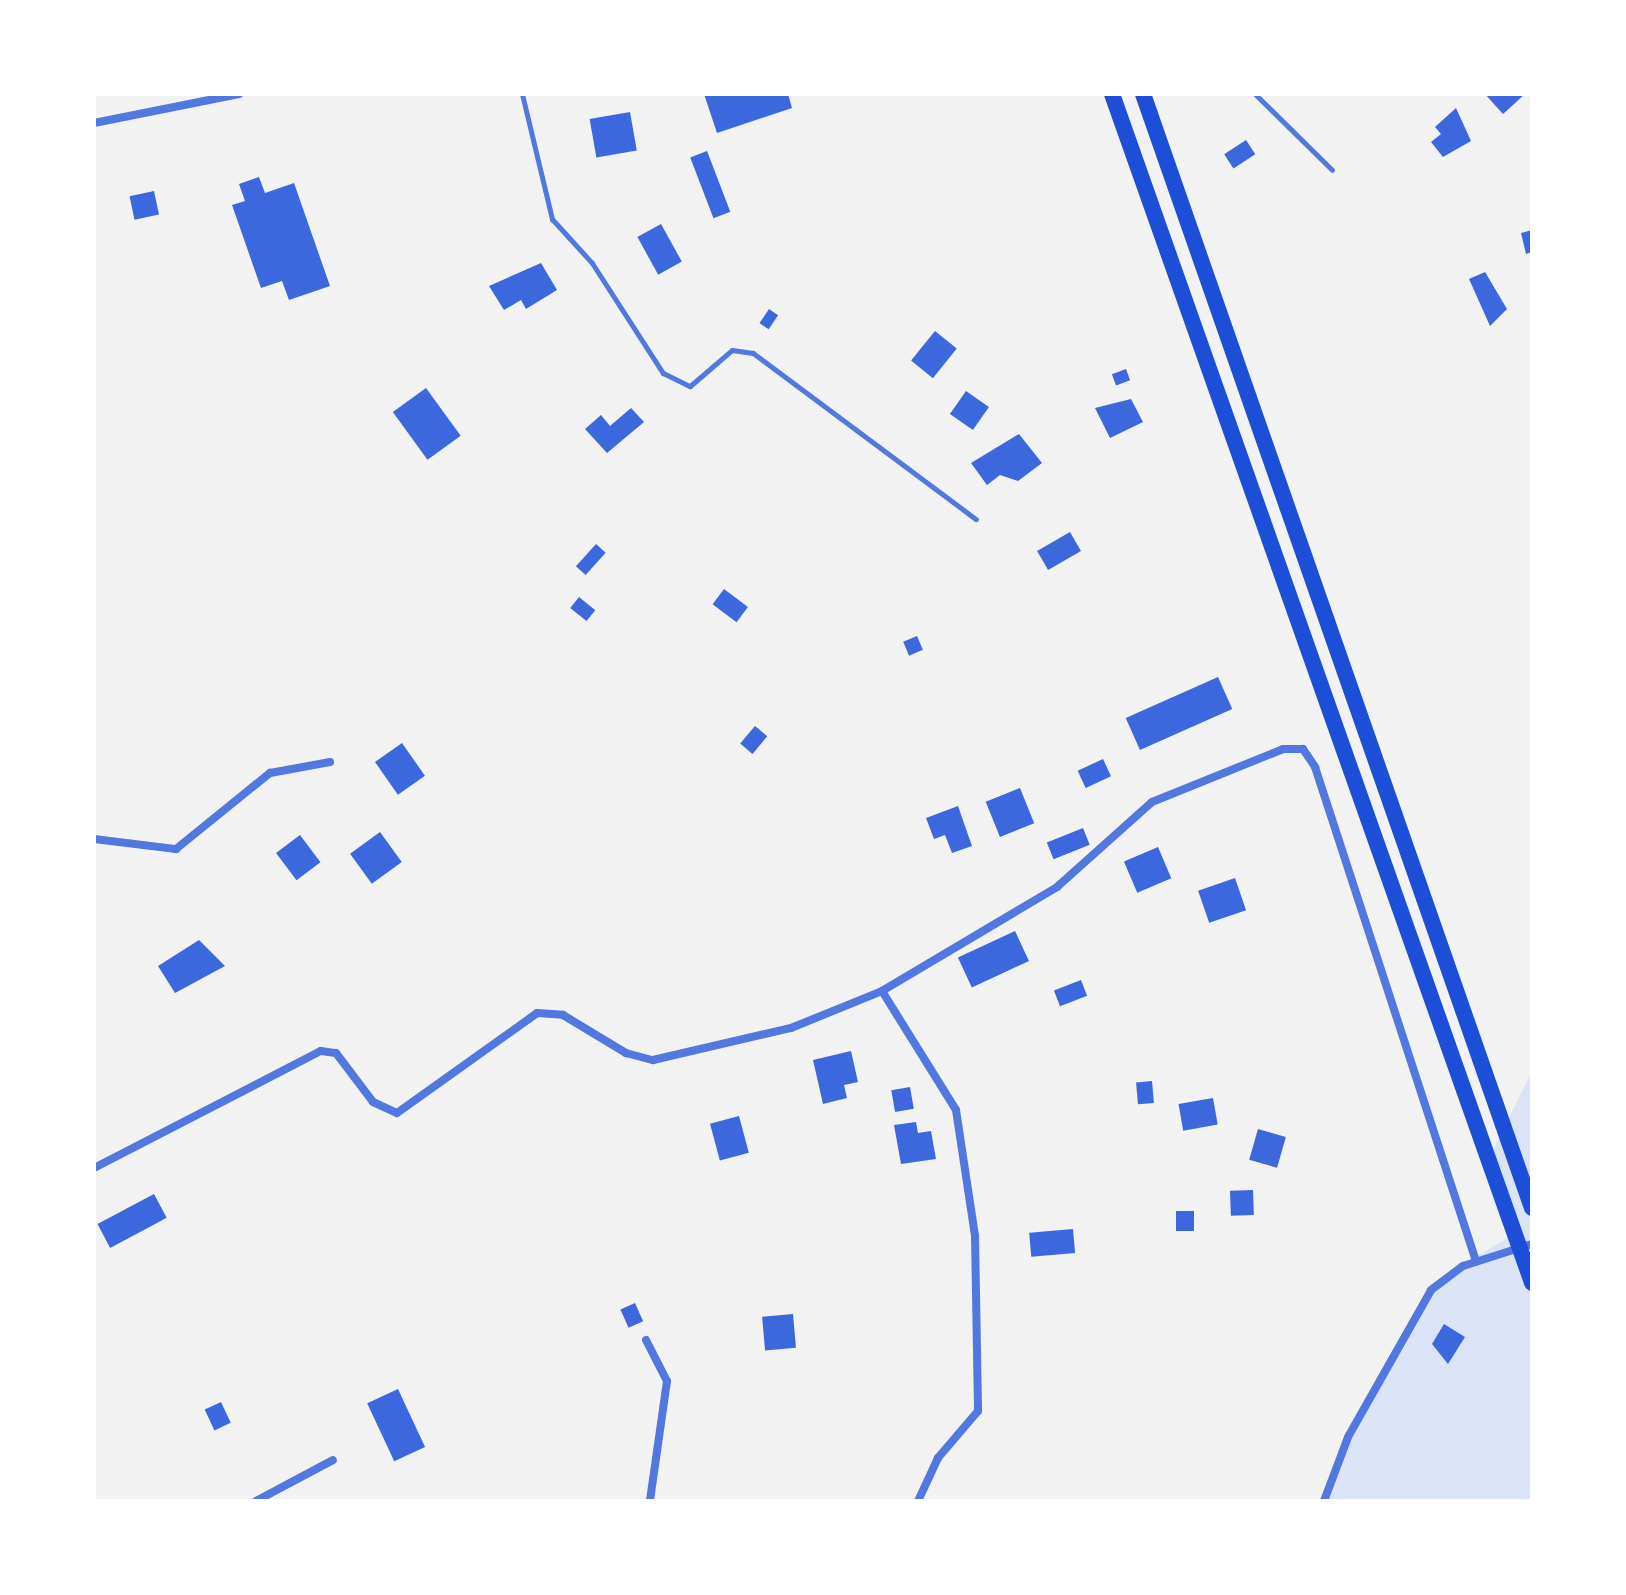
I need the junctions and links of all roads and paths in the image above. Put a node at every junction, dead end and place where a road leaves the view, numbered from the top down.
1 (239, 94) edge
2 (522, 94) edge
3 (1112, 94) edge
4 (1143, 94) edge
5 (1255, 94) edge
6 (94, 123) edge
7 (1332, 170) dead end
8 (976, 519) dead end
9 (330, 762) dead end
10 (94, 839) edge
11 (882, 991) junction
12 (94, 1168) edge
13 (1532, 1208) edge
14 (1532, 1244) edge
15 (1476, 1261) junction
16 (1532, 1283) edge
17 (646, 1340) dead end
18 (333, 1460) dead end
19 (256, 1501) edge
20 (650, 1501) edge
21 (918, 1501) edge
22 (1324, 1501) edge

1 - 6 street
2 - 8 lane
3 - 16 highway
4 - 13 highway
5 - 7 lane
9 - 10 street
11 - 12 street
11 - 15 street
11 - 21 street
14 - 15 street
15 - 22 street
17 - 20 street
18 - 19 street

